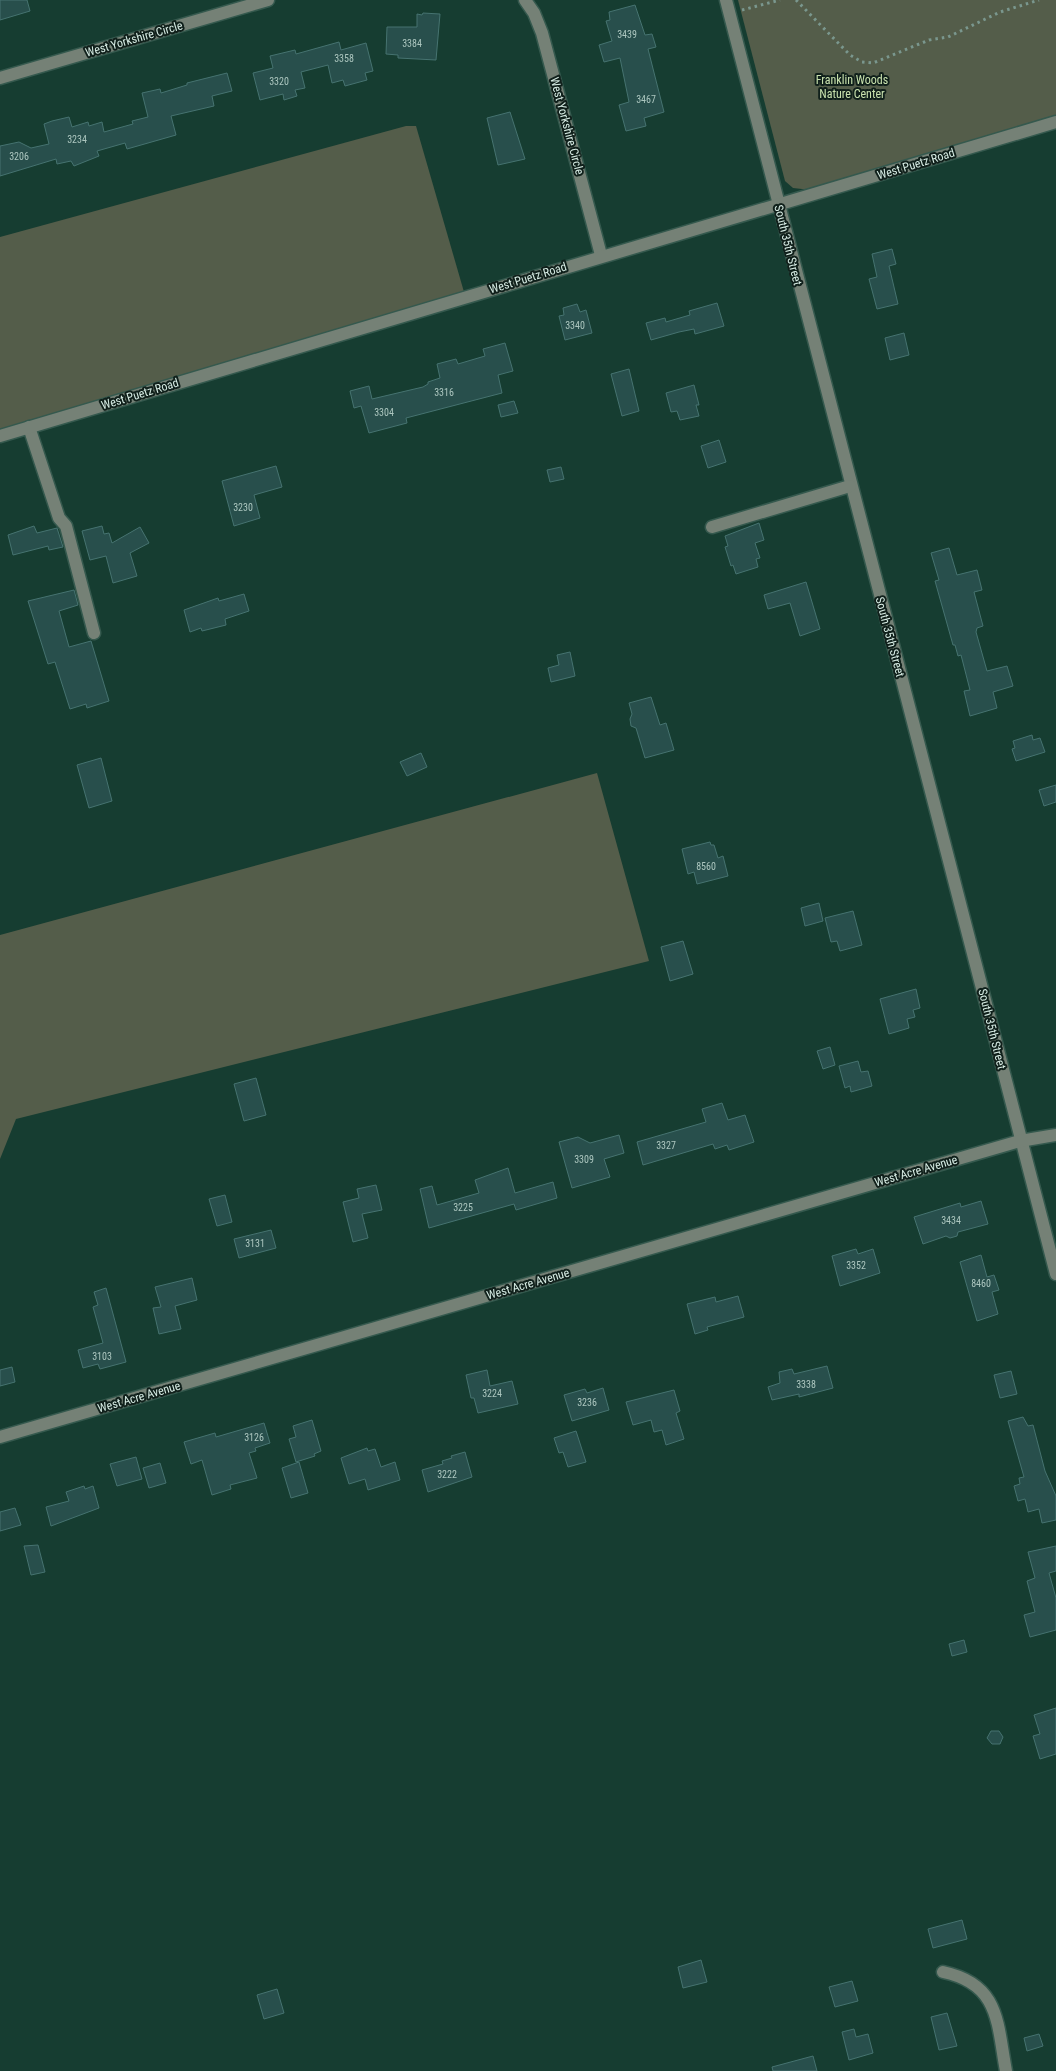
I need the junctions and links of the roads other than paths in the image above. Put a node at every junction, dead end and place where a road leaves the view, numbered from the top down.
1 (268, 0) edge
2 (526, 0) edge
3 (726, 0) edge
4 (0, 78) edge
5 (1056, 122) edge
6 (778, 205) junction
7 (601, 256) junction
8 (29, 427) junction
9 (0, 436) edge
10 (850, 486) junction
11 (712, 527) dead end
12 (94, 633) dead end
13 (1056, 1135) edge
14 (1020, 1141) junction
15 (1056, 1274) edge
16 (0, 1437) edge
17 (943, 1972) dead end
18 (1006, 2071) edge

1 - 4 street, West Yorkshire Circle
2 - 7 street, West Yorkshire Circle
3 - 6 street, South 35th Street
5 - 6 street, West Puetz Road
6 - 7 street, West Puetz Road
6 - 10 street, South 35th Street
7 - 8 street, West Puetz Road
8 - 9 street, West Puetz Road
8 - 12 street
10 - 11 street
10 - 14 street, South 35th Street
13 - 14 street, West Acre Avenue
14 - 15 street, South 35th Street
14 - 16 street, West Acre Avenue
17 - 18 street

